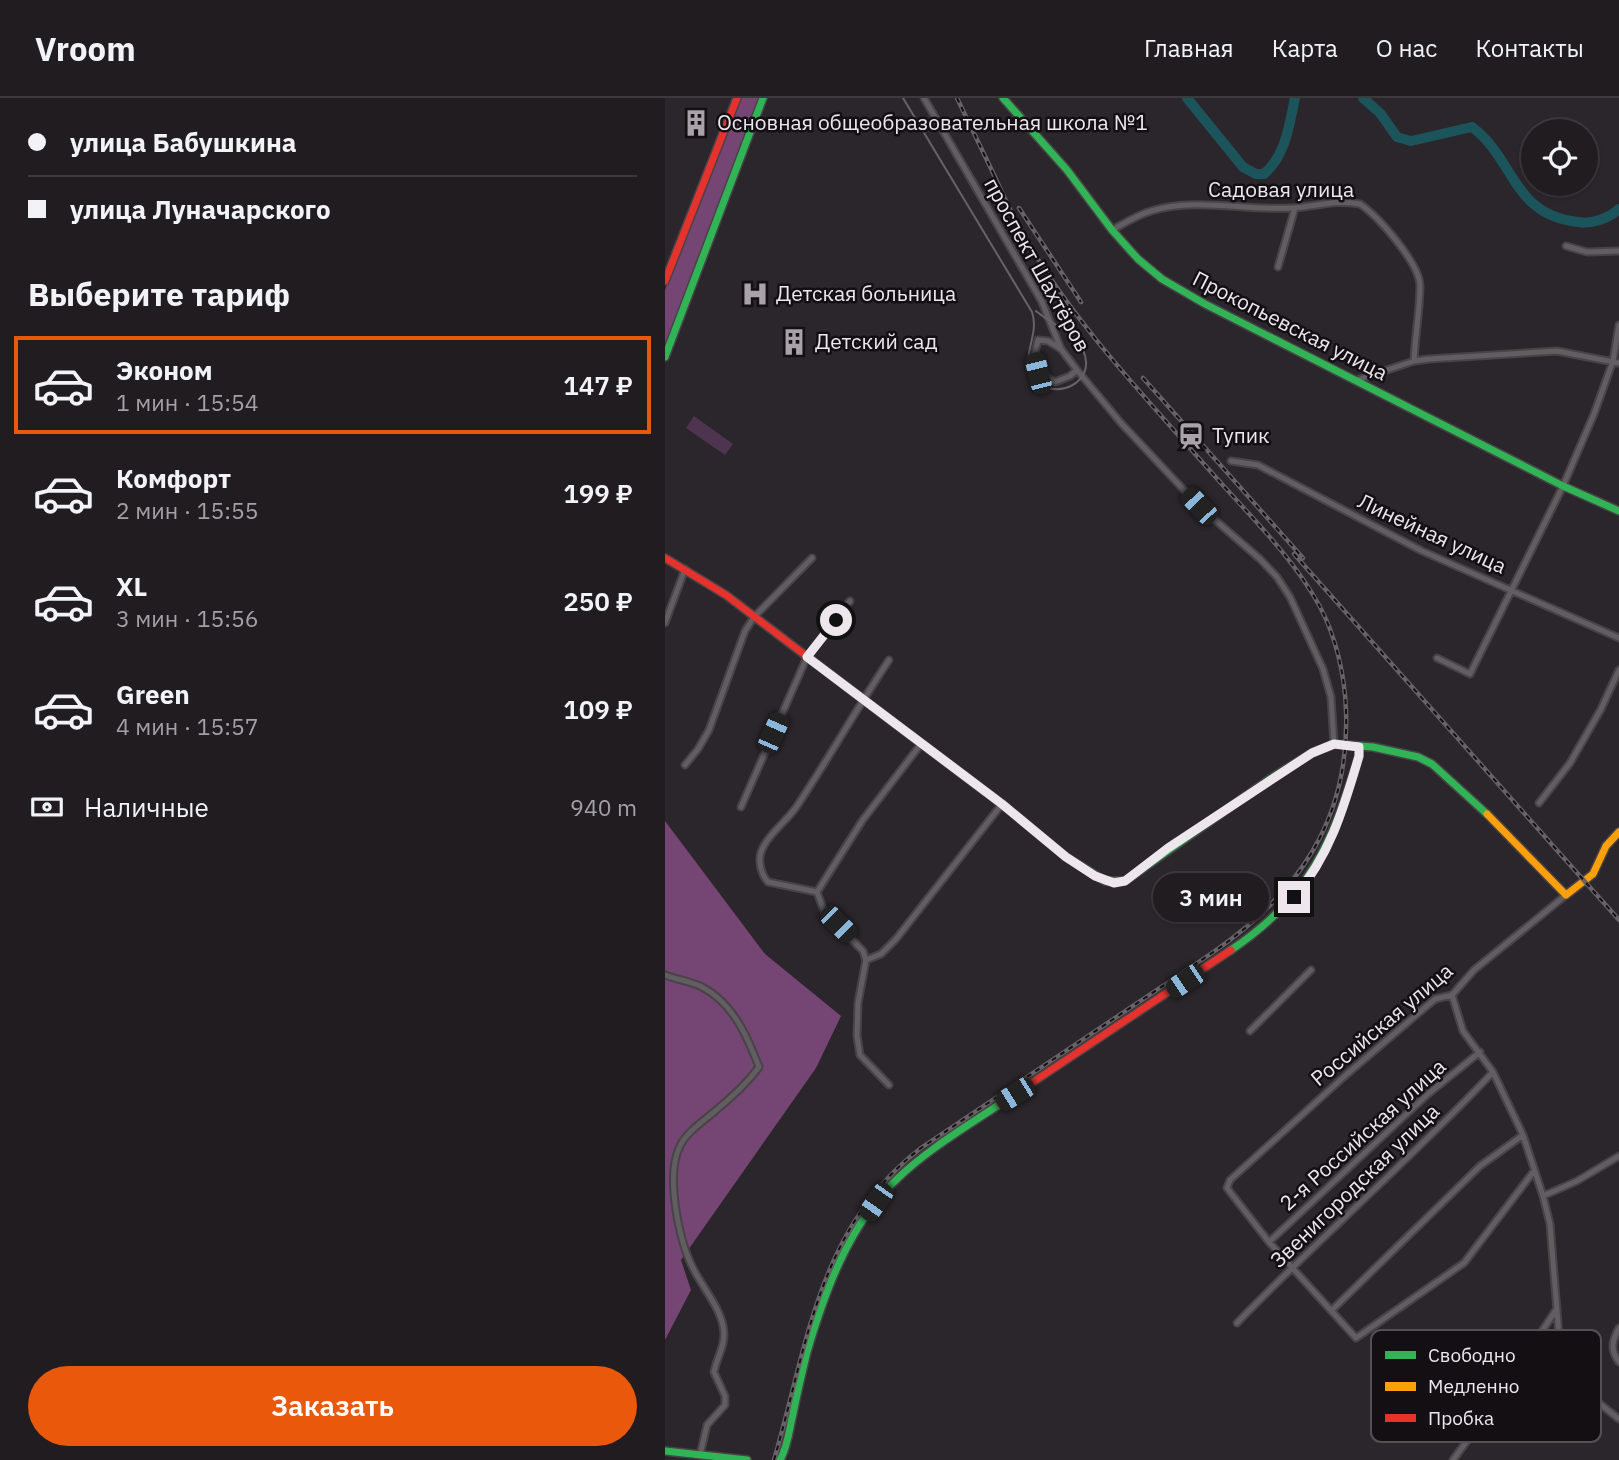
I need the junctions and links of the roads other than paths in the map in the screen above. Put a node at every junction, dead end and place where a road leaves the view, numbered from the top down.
1 (737, 98) edge
2 (763, 98) edge
3 (924, 98) edge
4 (1003, 98) edge
5 (1295, 208) junction
6 (1112, 230) junction
7 (1566, 246) dead end
8 (1619, 251) edge
9 (1278, 267) dead end
10 (665, 281) edge
11 (1619, 325) edge
12 (1061, 349) junction
13 (665, 357) edge
14 (1414, 361) junction
15 (1616, 362) edge
16 (1077, 370) junction
17 (1357, 380) junction
18 (1231, 461) dead end
19 (1563, 486) junction
20 (1619, 511) edge
21 (665, 558) edge
22 (812, 558) dead end
23 (685, 569) junction
24 (1512, 590) junction
25 (850, 601) dead end
26 (754, 617) junction
27 (665, 623) edge
28 (1619, 638) edge
29 (807, 657) junction
30 (1437, 658) dead end
31 (889, 660) dead end
32 (1619, 670) edge
33 (863, 699) junction
34 (921, 744) junction
35 (1334, 744) junction
36 (1359, 747) junction
37 (685, 765) dead end
38 (1539, 803) dead end
39 (1002, 804) junction
40 (741, 807) dead end
41 (1619, 832) edge
42 (817, 892) junction
43 (1566, 895) junction
44 (866, 960) junction
45 (1311, 970) dead end
46 (665, 975) edge
47 (1452, 995) junction
48 (1250, 1031) dead end
49 (1480, 1052) junction
50 (1493, 1072) junction
51 (889, 1084) dead end
52 (1523, 1135) junction
53 (1619, 1156) edge
54 (1534, 1171) junction
55 (1543, 1196) junction
56 (1269, 1242) junction
57 (1292, 1266) junction
58 (1556, 1309) junction
59 (1332, 1310) junction
60 (1237, 1323) dead end
61 (1619, 1328) edge
62 (1542, 1330) edge
63 (1558, 1330) edge
64 (1619, 1362) edge
65 (1601, 1405) edge
66 (1619, 1419) edge
67 (1466, 1442) edge
68 (665, 1451) edge
69 (700, 1455) junction
70 (747, 1460) edge
71 (780, 1460) edge
72 (1453, 1460) edge

1 - 10 main road
2 - 13 main road
3 - 12 street, проспект Шахтёров
4 - 6 main road, Прокопьевская улица
5 - 6 street, Садовая улица
5 - 9 street
5 - 14 street, Садовая улица
6 - 17 main road, Прокопьевская улица
7 - 8 street
11 - 15 street
12 - 16 street, проспект Шахтёров
12 - 16 street
14 - 15 street
14 - 17 street
15 - 19 street
16 - 35 street, проспект Шахтёров
17 - 19 main road, Прокопьевская улица
18 - 24 street, Линейная улица
19 - 20 main road, Прокопьевская улица
19 - 24 street
21 - 23 main road
22 - 26 street
23 - 26 main road
23 - 27 street
24 - 28 street, Линейная улица
24 - 30 street
25 - 29 street
26 - 29 main road
26 - 37 street
29 - 33 main road
29 - 40 street
31 - 33 street
32 - 38 street
33 - 34 main road
33 - 42 street
34 - 39 main road
34 - 42 street
35 - 36 main road
35 - 39 main road
36 - 43 main road
36 - 71 main road
39 - 44 street
41 - 43 main road, Российская улица
42 - 44 street
43 - 47 street, Российская улица
44 - 51 street
45 - 48 street
46 - 69 street
47 - 49 street
47 - 56 street, Российская улица
49 - 50 street
49 - 56 street, 2-я Российская улица
50 - 52 street
50 - 57 street, Звенигородская улица
52 - 54 street
52 - 59 street
53 - 55 street
54 - 55 street
54 - 59 street
55 - 58 street
56 - 57 street
57 - 59 street
57 - 60 street, Звенигородская улица
58 - 62 street
58 - 63 street
61 - 64 street
65 - 66 street
67 - 72 street
68 - 69 main road
69 - 70 main road

